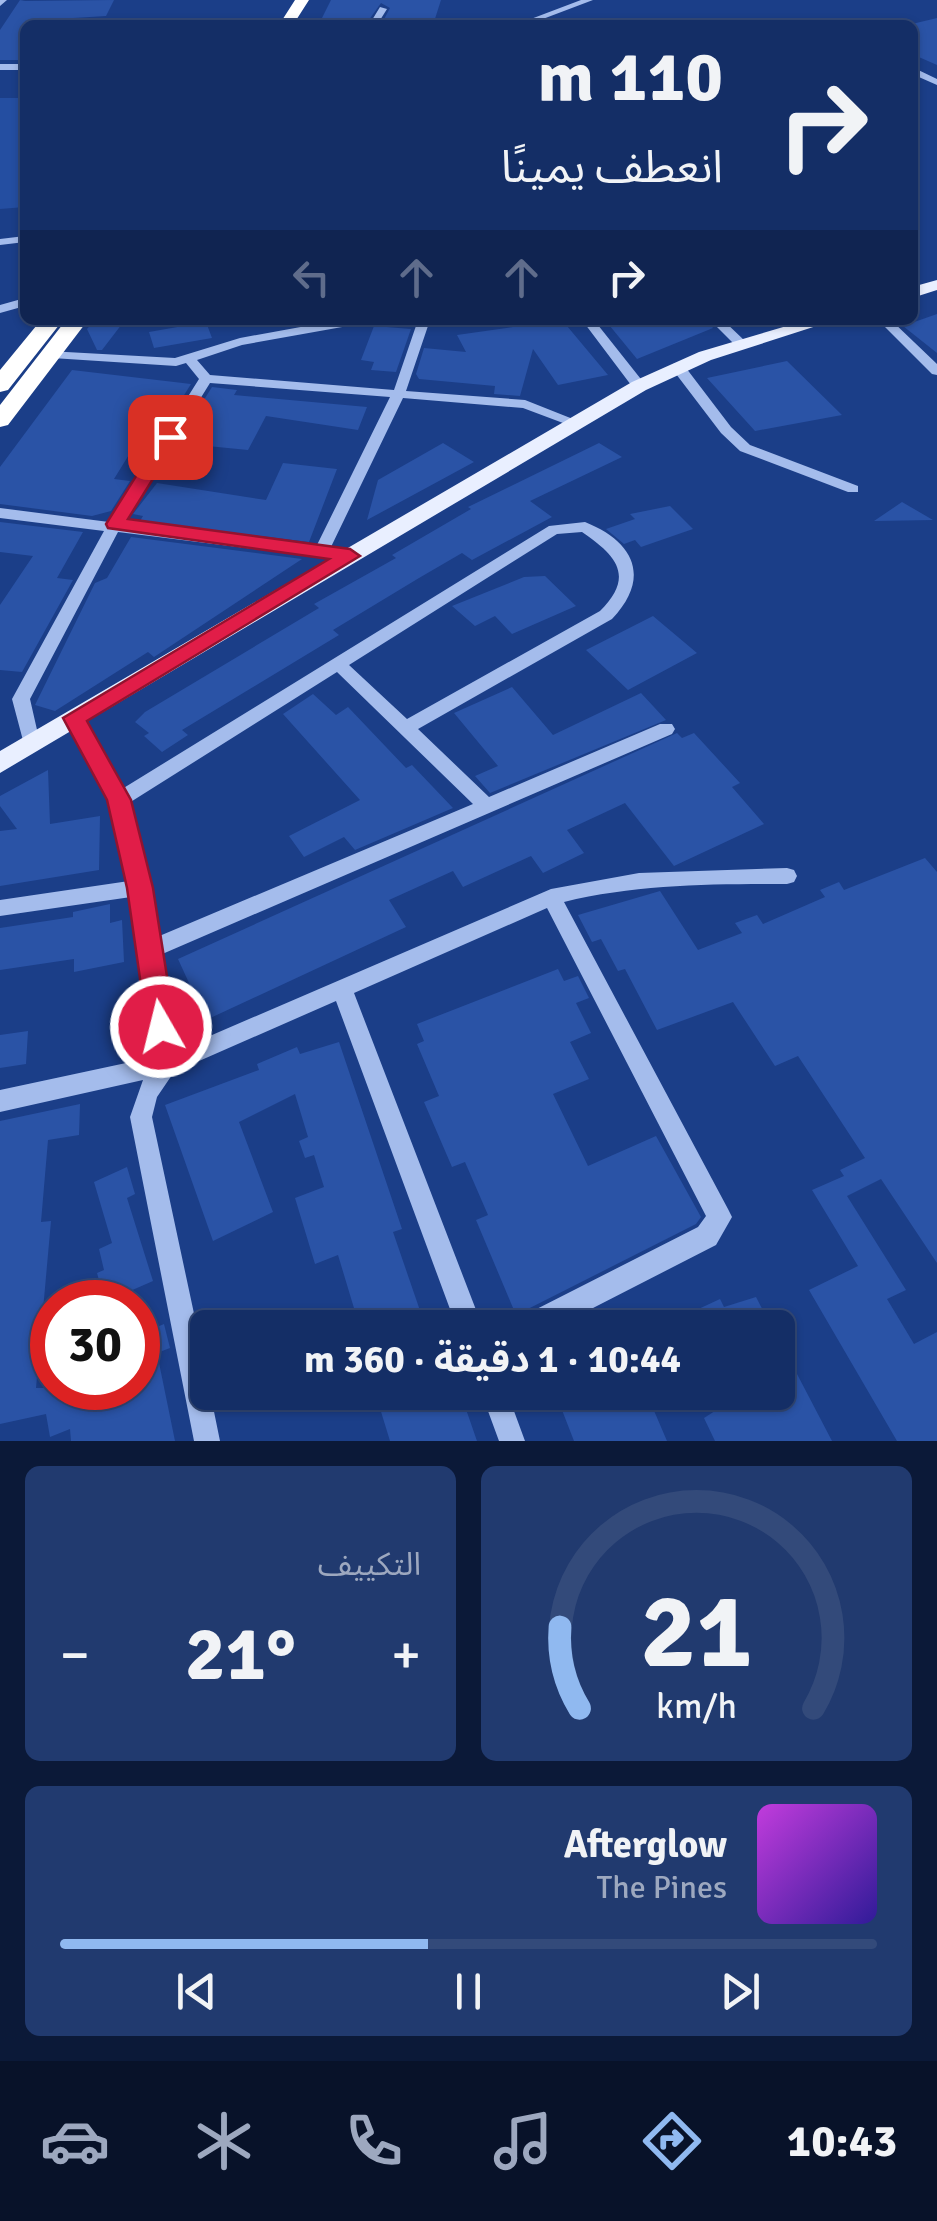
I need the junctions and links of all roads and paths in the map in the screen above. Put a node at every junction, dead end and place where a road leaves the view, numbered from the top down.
1 (302, 0) edge
2 (589, 0) edge
3 (383, 9) dead end
4 (551, 16) junction
5 (285, 20) edge
6 (376, 20) edge
7 (537, 20) edge
8 (557, 20) edge
9 (48, 325) edge
10 (73, 325) edge
11 (332, 325) edge
12 (422, 325) edge
13 (592, 325) edge
14 (721, 325) edge
15 (808, 325) edge
16 (889, 325) edge
17 (742, 344) junction
18 (52, 354) junction
19 (190, 359) junction
20 (678, 367) junction
21 (937, 371) edge
22 (206, 379) junction
23 (0, 385) edge
24 (639, 386) junction
25 (399, 392) junction
26 (0, 420) edge
27 (576, 424) junction
28 (853, 489) dead end
29 (0, 513) edge
30 (115, 524) junction
31 (321, 552) junction
32 (350, 556) junction
33 (337, 663) junction
34 (74, 718) junction
35 (406, 728) junction
36 (666, 729) dead end
37 (31, 744) junction
38 (0, 762) edge
39 (119, 800) junction
40 (486, 805) junction
41 (787, 876) dead end
42 (140, 888) junction
43 (551, 897) junction
44 (0, 908) edge
45 (150, 950) junction
46 (342, 987) junction
47 (166, 1065) junction
48 (0, 1100) edge
49 (463, 1310) edge
50 (561, 1310) edge
51 (501, 1410) edge
52 (208, 1441) edge
53 (512, 1441) edge

1 - 5 highway
2 - 4 street
3 - 6 street
4 - 7 street
4 - 8 street
9 - 23 highway
10 - 18 highway
11 - 19 street
12 - 25 street
13 - 24 street
14 - 17 street
15 - 17 main road
16 - 21 street
17 - 20 main road
18 - 19 street
18 - 26 highway
19 - 22 street
20 - 24 main road
20 - 28 street
22 - 25 street
22 - 30 street
24 - 27 main road
25 - 27 street
25 - 31 street
27 - 32 main road
29 - 30 street
30 - 31 street
30 - 37 street
31 - 32 street
32 - 34 main road
33 - 35 street
33 - 35 street
33 - 39 street
34 - 37 main road
34 - 39 street
35 - 40 street
36 - 40 street
37 - 38 main road
39 - 42 street
40 - 45 street
41 - 43 street
42 - 44 street
42 - 45 street
43 - 46 street
43 - 50 street
45 - 47 street
46 - 47 street
46 - 49 street
47 - 48 street
47 - 52 street
51 - 53 street

